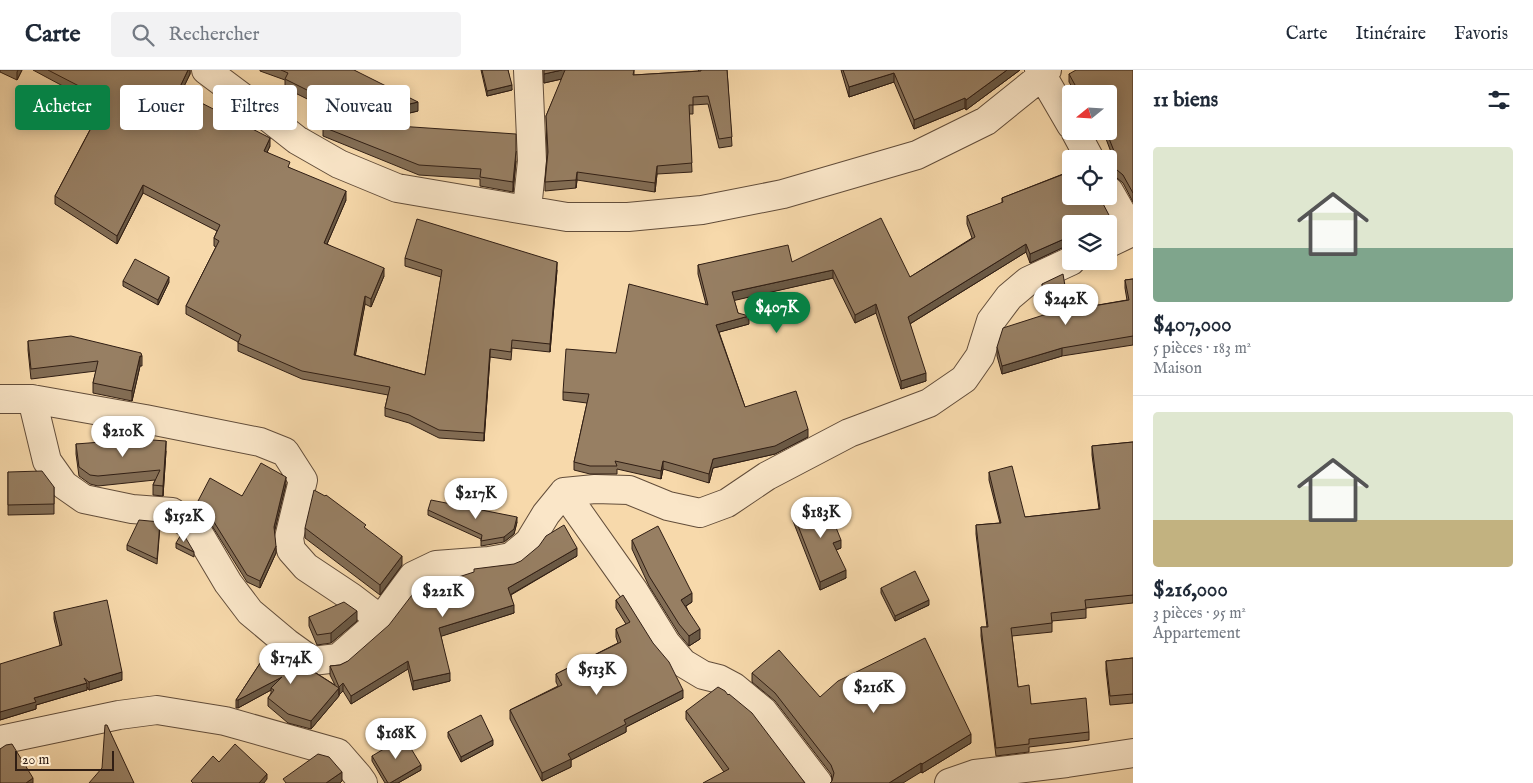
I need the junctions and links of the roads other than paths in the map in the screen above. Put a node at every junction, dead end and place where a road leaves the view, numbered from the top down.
1 (206, 70) edge
2 (528, 70) edge
3 (1043, 72) edge
4 (1062, 108) edge
5 (1114, 205) edge
6 (527, 210) junction
7 (1125, 236) edge
8 (1062, 265) edge
9 (0, 399) edge
10 (32, 400) junction
11 (564, 492) junction
12 (379, 622) junction
13 (0, 740) edge
14 (1133, 753) edge
15 (363, 783) edge
16 (818, 783) edge
17 (950, 783) edge

1 - 6 street
2 - 6 street
3 - 4 street
3 - 6 street
5 - 7 street
8 - 11 street
9 - 10 street
10 - 12 street
10 - 12 street
11 - 12 street
11 - 16 street
13 - 15 street
14 - 17 street

